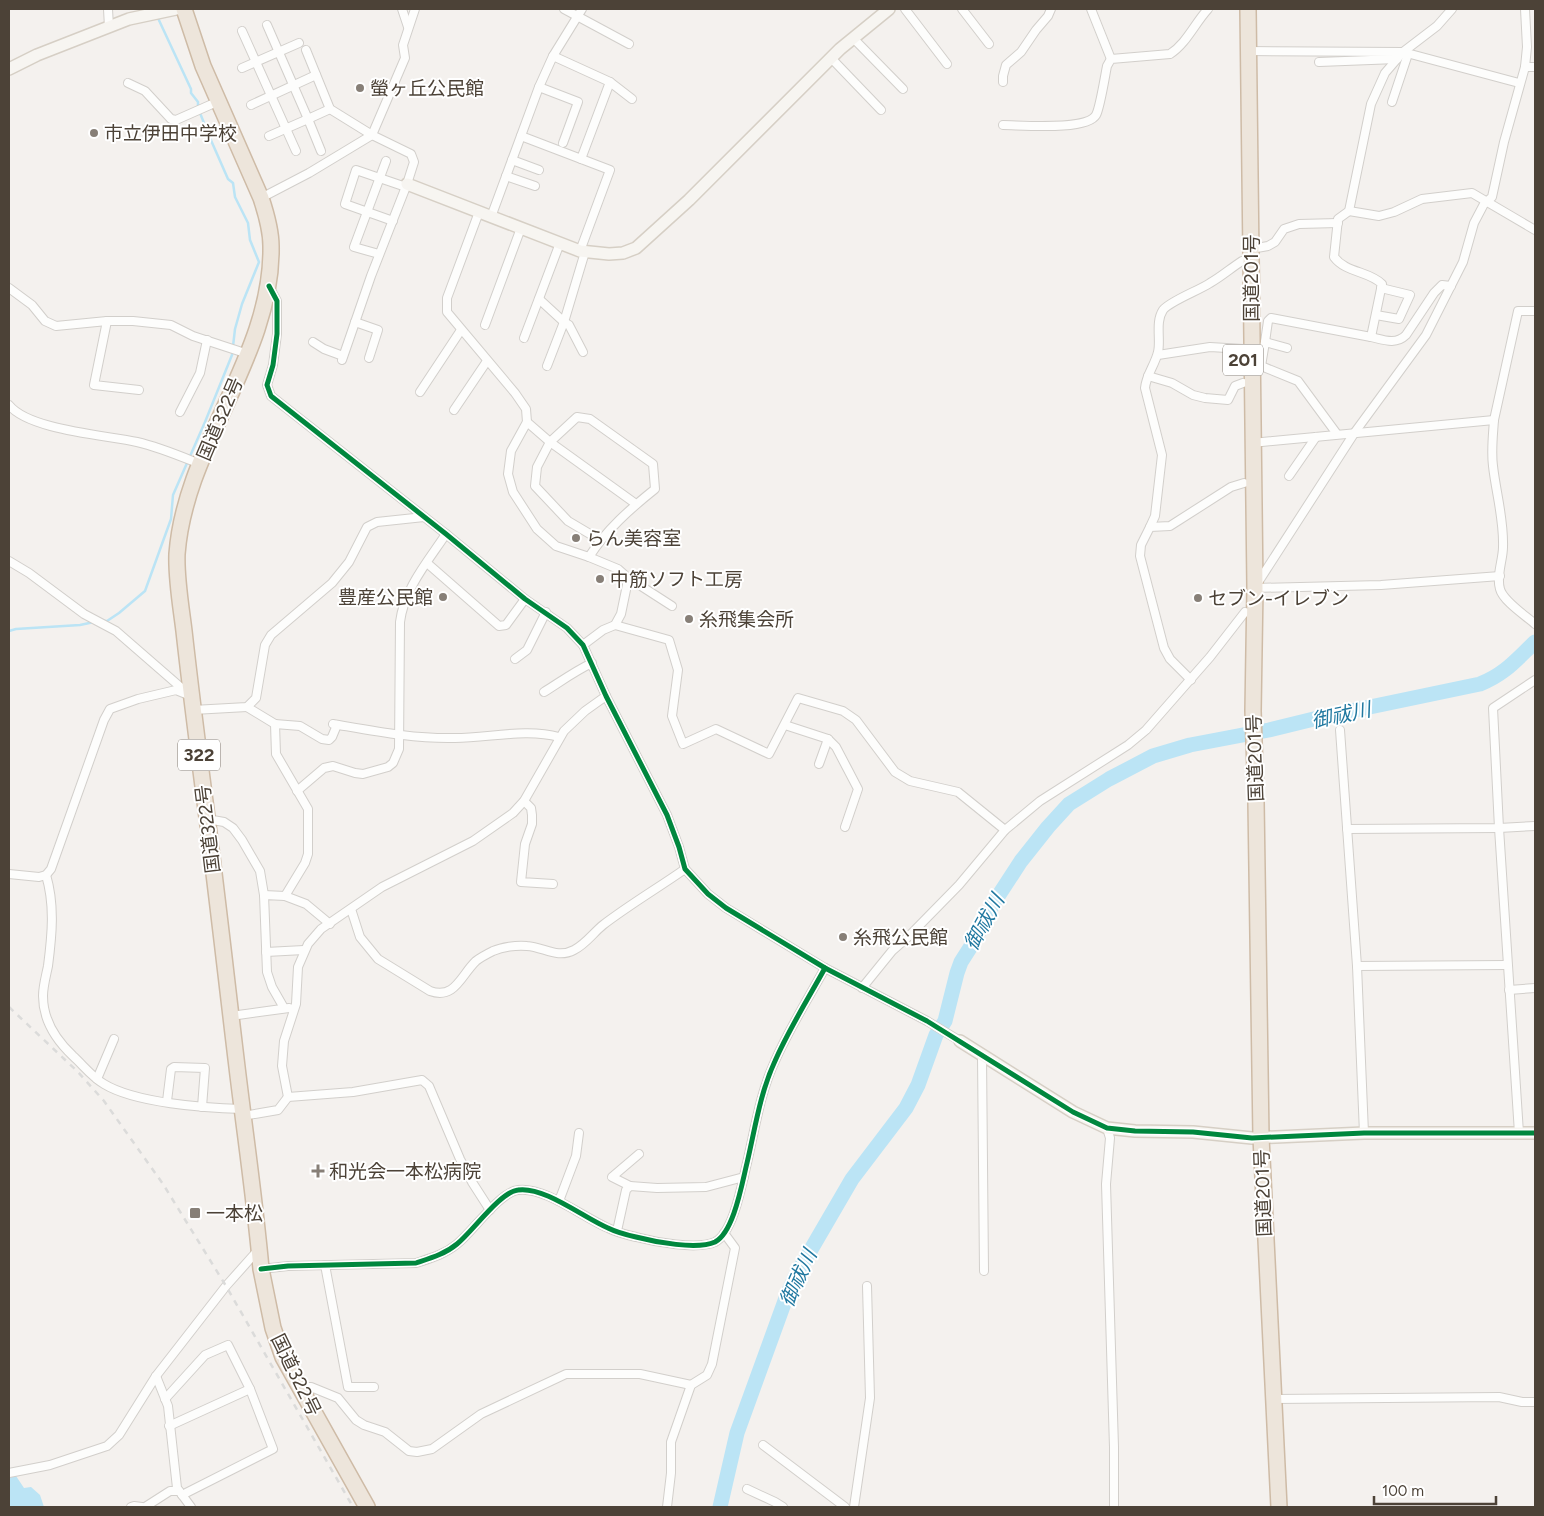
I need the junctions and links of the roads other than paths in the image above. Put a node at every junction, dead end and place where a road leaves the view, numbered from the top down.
1 (108, 9) edge
2 (176, 9) edge
3 (184, 9) edge
4 (402, 9) edge
5 (415, 9) edge
6 (564, 9) edge
7 (582, 9) edge
8 (889, 9) edge
9 (905, 9) edge
10 (962, 9) edge
11 (1051, 9) edge
12 (1091, 9) edge
13 (1208, 9) edge
14 (1238, 9) edge
15 (1248, 9) edge
16 (1452, 9) edge
17 (1526, 9) edge
18 (577, 16) junction
19 (267, 25) dead end
20 (109, 27) junction
21 (408, 27) junction
22 (242, 31) dead end
23 (852, 38) junction
24 (299, 43) dead end
25 (629, 44) dead end
26 (989, 44) dead end
27 (306, 50) dead end
28 (1248, 51) junction
29 (279, 52) junction
30 (1406, 53) junction
31 (553, 56) junction
32 (831, 58) junction
33 (1111, 59) junction
34 (1397, 59) junction
35 (256, 62) junction
36 (1319, 62) dead end
37 (947, 64) dead end
38 (1524, 67) junction
39 (1535, 67) edge
40 (242, 68) dead end
41 (9, 69) edge
42 (316, 75) junction
43 (610, 82) junction
44 (1003, 82) dead end
45 (128, 83) dead end
46 (1519, 83) junction
47 (294, 86) junction
48 (540, 87) junction
49 (903, 89) dead end
50 (271, 96) junction
51 (632, 99) dead end
52 (219, 101) junction
53 (1392, 102) dead end
54 (250, 105) dead end
55 (330, 109) junction
56 (881, 110) dead end
57 (308, 118) junction
58 (1003, 125) dead end
59 (286, 128) junction
60 (372, 135) junction
61 (269, 136) dead end
62 (521, 136) junction
63 (563, 143) dead end
64 (296, 150) dead end
65 (321, 151) dead end
66 (581, 159) junction
67 (512, 160) junction
68 (386, 161) dead end
69 (539, 170) dead end
70 (506, 176) junction
71 (379, 178) junction
72 (407, 186) junction
73 (534, 186) dead end
74 (261, 198) junction
75 (1487, 202) junction
76 (1349, 211) junction
77 (367, 212) junction
78 (479, 212) junction
79 (491, 217) junction
80 (393, 221) junction
81 (1338, 223) junction
82 (521, 228) junction
83 (1535, 230) edge
84 (560, 243) junction
85 (1251, 248) junction
86 (582, 252) junction
87 (379, 254) junction
88 (1242, 261) junction
89 (269, 286) junction
90 (1451, 286) junction
91 (9, 288) edge
92 (1381, 288) junction
93 (539, 299) junction
94 (1535, 311) edge
95 (1376, 315) junction
96 (107, 320) junction
97 (355, 322) junction
98 (564, 322) junction
99 (485, 325) dead end
100 (460, 330) junction
101 (524, 338) dead end
102 (1371, 338) junction
103 (207, 340) junction
104 (313, 342) dead end
105 (1265, 342) junction
106 (1287, 348) dead end
107 (1242, 349) junction
108 (583, 352) dead end
109 (243, 353) junction
110 (1158, 355) junction
111 (369, 358) dead end
112 (487, 361) junction
113 (547, 366) dead end
114 (1256, 366) junction
115 (1148, 376) junction
116 (1243, 383) junction
117 (139, 390) dead end
118 (420, 392) dead end
119 (9, 405) edge
120 (454, 410) dead end
121 (180, 412) dead end
122 (1494, 420) junction
123 (527, 422) junction
124 (1355, 432) junction
125 (1337, 434) junction
126 (1316, 436) junction
127 (550, 442) junction
128 (1252, 444) junction
129 (195, 462) junction
130 (1289, 476) dead end
131 (1244, 484) junction
132 (636, 504) junction
133 (424, 517) junction
134 (1150, 528) junction
135 (446, 534) junction
136 (600, 540) junction
137 (589, 557) junction
138 (9, 560) edge
139 (427, 563) junction
140 (1500, 576) junction
141 (626, 577) junction
142 (1255, 588) junction
143 (526, 599) junction
144 (672, 606) dead end
145 (546, 612) junction
146 (1245, 612) junction
147 (1535, 624) edge
148 (615, 625) junction
149 (583, 645) junction
150 (515, 659) dead end
151 (592, 663) junction
152 (1190, 680) junction
153 (1535, 680) edge
154 (544, 692) dead end
155 (606, 696) junction
156 (192, 703) junction
157 (247, 707) junction
158 (1249, 712) junction
159 (275, 724) junction
160 (785, 725) junction
161 (1340, 730) dead end
162 (400, 736) junction
163 (559, 737) junction
164 (828, 739) junction
165 (819, 764) dead end
166 (297, 791) junction
167 (524, 800) junction
168 (208, 819) junction
169 (1535, 826) edge
170 (845, 827) dead end
171 (1499, 828) junction
172 (1005, 830) junction
173 (1347, 830) junction
174 (685, 869) junction
175 (9, 874) edge
176 (46, 875) junction
177 (553, 884) dead end
178 (264, 895) junction
179 (285, 896) junction
180 (351, 909) junction
181 (330, 924) junction
182 (304, 950) junction
183 (266, 952) junction
184 (1507, 965) junction
185 (1357, 966) junction
186 (825, 968) junction
187 (862, 988) junction
188 (1535, 988) edge
189 (1509, 990) junction
190 (295, 1006) junction
191 (284, 1008) junction
192 (231, 1016) junction
193 (114, 1039) dead end
194 (960, 1041) joint
195 (982, 1056) junction
196 (97, 1079) junction
197 (288, 1098) junction
198 (167, 1101) junction
199 (202, 1107) junction
200 (242, 1112) junction
201 (1107, 1128) junction
202 (579, 1132) dead end
203 (1535, 1132) edge
204 (1364, 1133) junction
205 (1519, 1133) junction
206 (1256, 1137) junction
207 (639, 1154) dead end
208 (744, 1177) junction
209 (630, 1186) junction
210 (559, 1201) junction
211 (490, 1210) junction
212 (617, 1231) junction
213 (724, 1234) junction
214 (259, 1249) junction
215 (326, 1265) junction
216 (261, 1269) junction
217 (984, 1271) dead end
218 (867, 1286) dead end
219 (156, 1376) junction
220 (691, 1384) junction
221 (374, 1386) dead end
222 (299, 1387) junction
223 (250, 1389) junction
224 (165, 1399) junction
225 (1274, 1399) junction
226 (1535, 1402) edge
227 (169, 1426) junction
228 (763, 1445) dead end
229 (9, 1473) edge
230 (747, 1488) dead end
231 (180, 1493) junction
232 (131, 1507) edge
233 (144, 1507) edge
234 (191, 1507) edge
235 (367, 1507) edge
236 (667, 1507) edge
237 (783, 1507) edge
238 (845, 1507) edge
239 (854, 1507) edge
240 (1114, 1507) edge
241 (1269, 1507) edge
242 (1279, 1507) edge

1 - 20 street
2 - 20 street
3 - 52 highway, 国道322号 / 322
4 - 21 street
5 - 21 street
6 - 18 street
7 - 18 street
8 - 23 street
9 - 37 street
10 - 26 street
11 - 44 street
12 - 33 street
13 - 33 street
14 - 88 highway, 国道201号 / 201
15 - 28 highway, 国道201号 / 201
16 - 30 street
17 - 38 street
18 - 25 street
18 - 31 street
19 - 29 street
20 - 41 street
21 - 60 street
22 - 35 street
23 - 32 street
23 - 49 street
24 - 29 street
27 - 42 street
28 - 30 street
28 - 85 highway, 国道201号 / 201
29 - 35 street
29 - 47 street
30 - 34 street
30 - 46 street
30 - 53 street
31 - 43 street
31 - 48 street
32 - 56 street
32 - 86 street
33 - 58 street
34 - 36 street
34 - 76 street
35 - 40 street
35 - 50 street
38 - 39 street
38 - 46 street
42 - 47 street
42 - 55 street
43 - 51 street
43 - 66 street
45 - 52 street
46 - 75 street
47 - 50 street
47 - 57 street
48 - 62 street
48 - 63 street
50 - 54 street
50 - 59 street
52 - 74 highway, 国道322号 / 322
55 - 57 street
55 - 60 street
57 - 59 street
57 - 65 street
59 - 61 street
59 - 64 street
60 - 72 street
60 - 74 street
62 - 66 street
62 - 67 street
66 - 86 street
67 - 69 street
67 - 70 street
68 - 71 street
70 - 73 street
70 - 79 street
71 - 72 street
71 - 77 street
71 - 77 street
72 - 78 street
72 - 80 street
74 - 89 highway, 国道322号 / 322
75 - 76 street
75 - 83 street
75 - 90 street
76 - 81 street
77 - 80 street
77 - 87 street
78 - 79 street
78 - 100 street
79 - 82 street
80 - 87 street
81 - 85 street
81 - 92 street
82 - 84 street
82 - 99 street
84 - 86 street
84 - 93 street
85 - 114 highway, 国道201号 / 201
86 - 98 street
87 - 97 street
88 - 107 highway, 国道201号 / 201
88 - 110 street
89 - 109 highway, 国道322号 / 322
89 - 133 street
90 - 102 street
90 - 124 street
91 - 96 street
92 - 95 street
92 - 95 street
93 - 98 street
93 - 101 street
94 - 122 street
95 - 102 street
96 - 103 street
96 - 117 street
97 - 104 street
97 - 111 street
98 - 108 street
98 - 113 street
100 - 112 street
100 - 118 street
102 - 105 street
103 - 109 street
103 - 121 street
105 - 106 street
105 - 114 street
107 - 110 street
107 - 116 highway, 国道201号 / 201
109 - 129 highway, 国道322号 / 322
110 - 115 street
112 - 120 street
112 - 123 street
114 - 125 street
114 - 128 highway, 国道201号 / 201
115 - 116 street
115 - 134 street
116 - 131 highway, 国道201号 / 201
119 - 129 street
122 - 124 street
122 - 140 street
123 - 127 street
123 - 137 street
124 - 125 street
124 - 142 street
125 - 126 street
126 - 128 street
126 - 130 street
127 - 132 street
127 - 132 street
127 - 136 street
128 - 142 highway, 国道201号 / 201
129 - 156 highway, 国道322号 / 322
131 - 134 street
131 - 146 highway, 国道201号 / 201
132 - 136 street
133 - 135 street
133 - 157 street
134 - 152 street
135 - 139 street
135 - 143 street
136 - 137 street
137 - 141 street
138 - 156 street
139 - 143 street
139 - 162 street
140 - 142 street
140 - 147 street
141 - 144 street
141 - 148 street
142 - 158 highway, 国道201号 / 201
143 - 145 street
145 - 149 street
145 - 150 street
146 - 152 street
146 - 158 highway, 国道201号 / 201
148 - 149 street
148 - 160 street
149 - 151 street
151 - 154 street
151 - 155 street
152 - 172 street
153 - 171 street
155 - 163 street
155 - 174 street
156 - 157 street
156 - 168 highway, 国道322号 / 322
156 - 176 street
157 - 159 street
158 - 206 highway, 国道201号 / 201
159 - 162 street
159 - 166 street
160 - 164 street
160 - 172 street
161 - 173 street
162 - 163 street
162 - 166 street
163 - 167 street
164 - 165 street
164 - 170 street
166 - 179 street
167 - 177 street
167 - 180 street
168 - 178 street
168 - 192 highway, 国道322号 / 322
169 - 171 street
171 - 173 street
171 - 184 street
172 - 187 street
173 - 185 street
174 - 180 street
174 - 186 street
175 - 176 street
176 - 196 street
178 - 179 street
178 - 183 street
179 - 181 street
180 - 181 street
181 - 182 street
182 - 183 street
182 - 190 street
183 - 191 street
184 - 185 street
184 - 189 street
185 - 204 street
186 - 187 street
186 - 208 street
187 - 194 street
188 - 189 street
189 - 205 street
190 - 191 street
190 - 197 street
191 - 192 street
192 - 200 highway, 国道322号 / 322
193 - 196 street
194 - 195 street
195 - 201 street
195 - 217 street
196 - 198 street
197 - 200 street
197 - 211 street
198 - 199 street
198 - 199 street
199 - 200 street
200 - 214 highway, 国道322号 / 322
201 - 206 street
201 - 240 street
202 - 210 street
203 - 205 street
204 - 205 street
204 - 206 street
206 - 225 highway, 国道201号 / 201
206 - 241 highway, 国道201号 / 201
207 - 209 street
208 - 209 street
208 - 213 street
209 - 212 street
210 - 211 street
210 - 212 street
211 - 215 street
212 - 213 street
213 - 220 street
214 - 216 highway, 国道322号 / 322
214 - 219 street
215 - 216 street
215 - 221 street
216 - 222 highway, 国道322号 / 322
218 - 239 street
219 - 224 street
219 - 229 street
220 - 222 street
220 - 236 street
222 - 235 highway, 国道322号 / 322
223 - 224 street
223 - 227 street
223 - 231 street
224 - 227 street
225 - 226 street
225 - 242 highway, 国道201号 / 201
227 - 231 street
228 - 238 street
230 - 237 street
231 - 233 street
231 - 234 street
232 - 233 street

